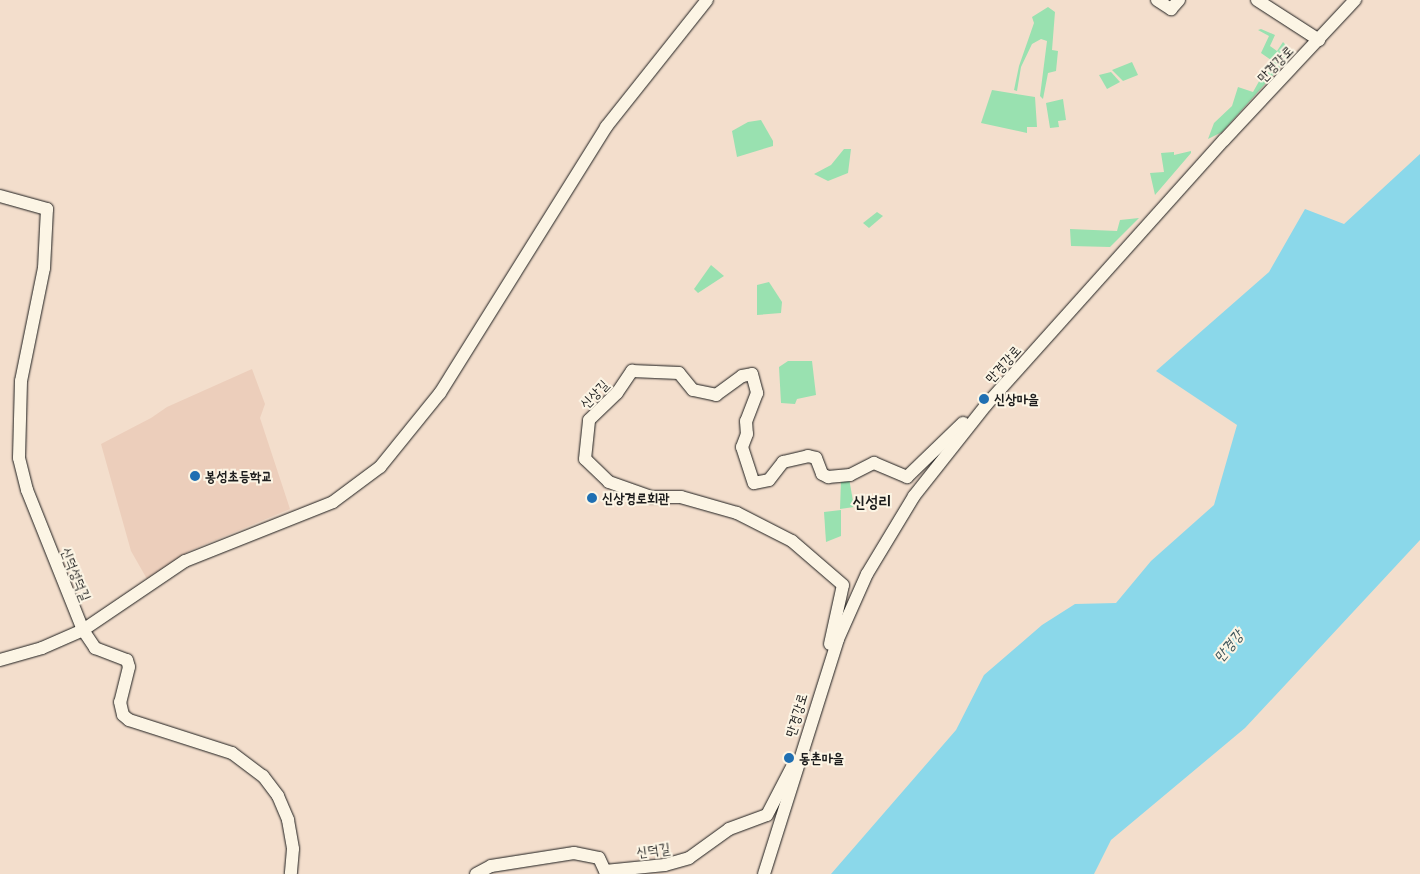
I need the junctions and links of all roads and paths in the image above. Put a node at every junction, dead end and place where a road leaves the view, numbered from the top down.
1 (707, 0) edge
2 (1157, 0) edge
3 (1179, 0) edge
4 (1256, 0) edge
5 (1355, 0) edge
6 (1319, 40) junction
7 (0, 196) edge
8 (986, 405) junction
9 (83, 630) junction
10 (0, 660) edge
11 (820, 690) junction
12 (799, 756) junction
13 (291, 874) edge
14 (476, 874) edge
15 (764, 874) edge

1 - 9 street
2 - 3 street
4 - 6 street
5 - 6 street, 만경강로
6 - 8 street, 만경강로
7 - 9 street, 신덕성덕길
8 - 11 street, 만경강로
8 - 11 street, 신상길
9 - 10 street
9 - 13 street, 신덕성덕길
11 - 12 street, 만경강로
12 - 14 street, 신덕길
12 - 15 street, 만경강로

